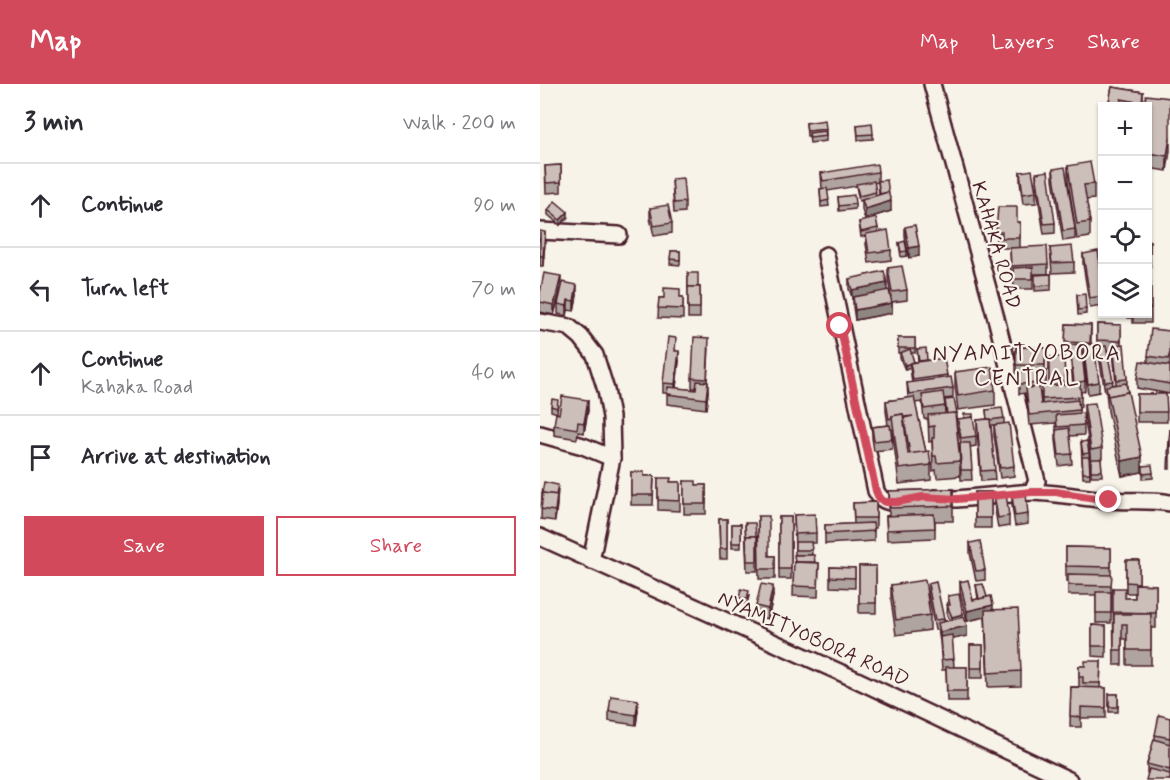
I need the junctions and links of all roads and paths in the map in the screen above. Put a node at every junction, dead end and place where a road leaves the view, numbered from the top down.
1 (932, 84) edge
2 (540, 231) edge
3 (619, 236) dead end
4 (826, 255) dead end
5 (540, 322) edge
6 (540, 434) edge
7 (612, 458) junction
8 (1032, 492) junction
9 (1170, 503) edge
10 (540, 537) edge
11 (591, 561) junction
12 (1069, 780) edge

1 - 8 street, KAHAKA ROAD
2 - 3 street
4 - 8 street
5 - 7 street
6 - 7 street
7 - 11 street
8 - 9 street
10 - 11 street, NYAMITYOBORA ROAD
11 - 12 street, NYAMITYOBORA ROAD

